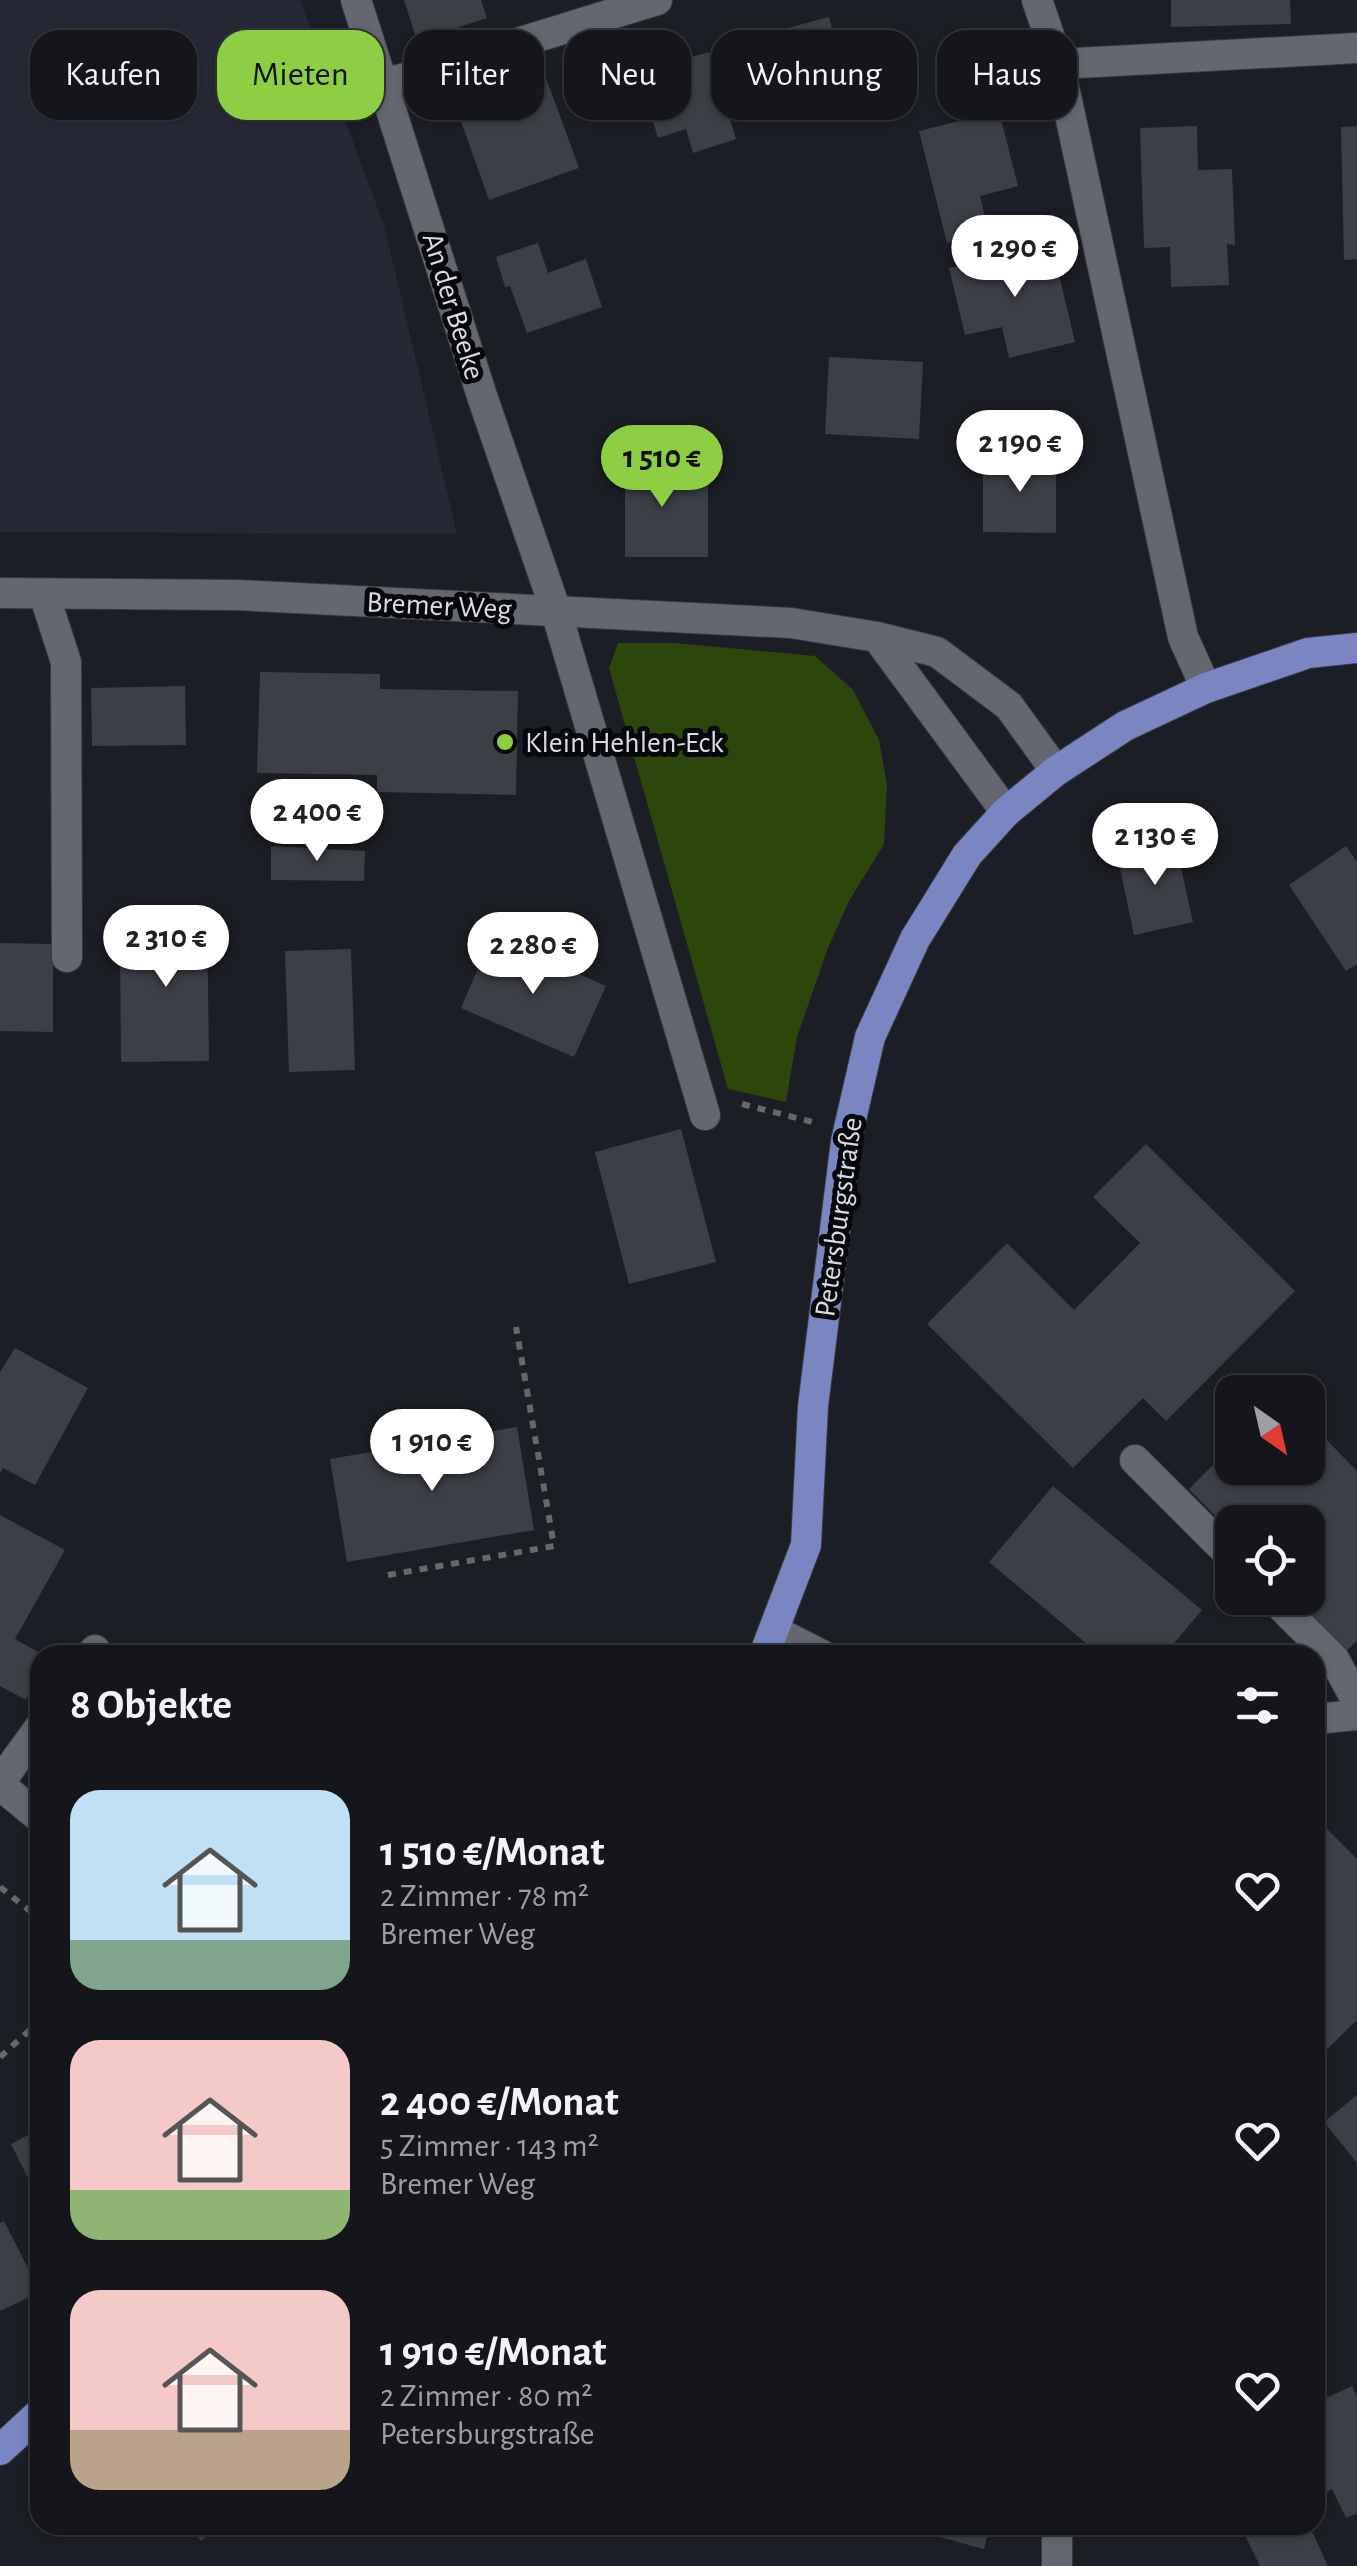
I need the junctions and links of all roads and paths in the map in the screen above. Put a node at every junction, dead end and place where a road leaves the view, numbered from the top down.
1 (356, 0) edge
2 (657, 0) edge
3 (1037, 0) edge
4 (1047, 30) edge
5 (1357, 48) edge
6 (1077, 63) edge
7 (385, 84) junction
8 (1070, 120) edge
9 (0, 593) edge
10 (44, 594) junction
11 (556, 612) junction
12 (877, 637) junction
13 (1357, 648) edge
14 (1206, 688) junction
15 (1056, 770) junction
16 (1006, 812) junction
17 (66, 957) dead end
18 (701, 1104) joint
19 (848, 1132) junction
20 (516, 1327) dead end
21 (1135, 1460) dead end
22 (1215, 1541) edge
23 (388, 1575) dead end
24 (1290, 1615) edge
25 (769, 1643) edge
26 (1320, 1645) edge
27 (1325, 1650) edge
28 (1357, 1700) edge
29 (1357, 1715) edge
30 (1325, 1718) edge
31 (30, 1740) edge
32 (0, 1784) edge
33 (30, 1810) edge
34 (0, 1887) edge
35 (30, 1911) edge
36 (30, 2030) edge
37 (0, 2057) edge
38 (30, 2422) edge
39 (0, 2450) edge
40 (1057, 2535) edge
41 (1058, 2566) edge

1 - 7 street, An der Beeke
2 - 7 street
3 - 4 street
5 - 6 street
7 - 11 street, An der Beeke
8 - 14 street
9 - 10 street, Bremer Weg
10 - 11 street, Bremer Weg
10 - 17 street
11 - 12 street, Bremer Weg
11 - 18 street, An der Beeke
12 - 15 street, Bremer Weg
12 - 16 street
13 - 14 main road
14 - 15 main road
15 - 16 main road
16 - 19 main road, Petersburgstraße
18 - 19 path
19 - 25 main road, Petersburgstraße
20 - 23 path
21 - 22 street
24 - 26 street
27 - 28 street
29 - 30 street
31 - 32 street
32 - 33 street
34 - 35 path
36 - 37 path
38 - 39 main road
40 - 41 street

